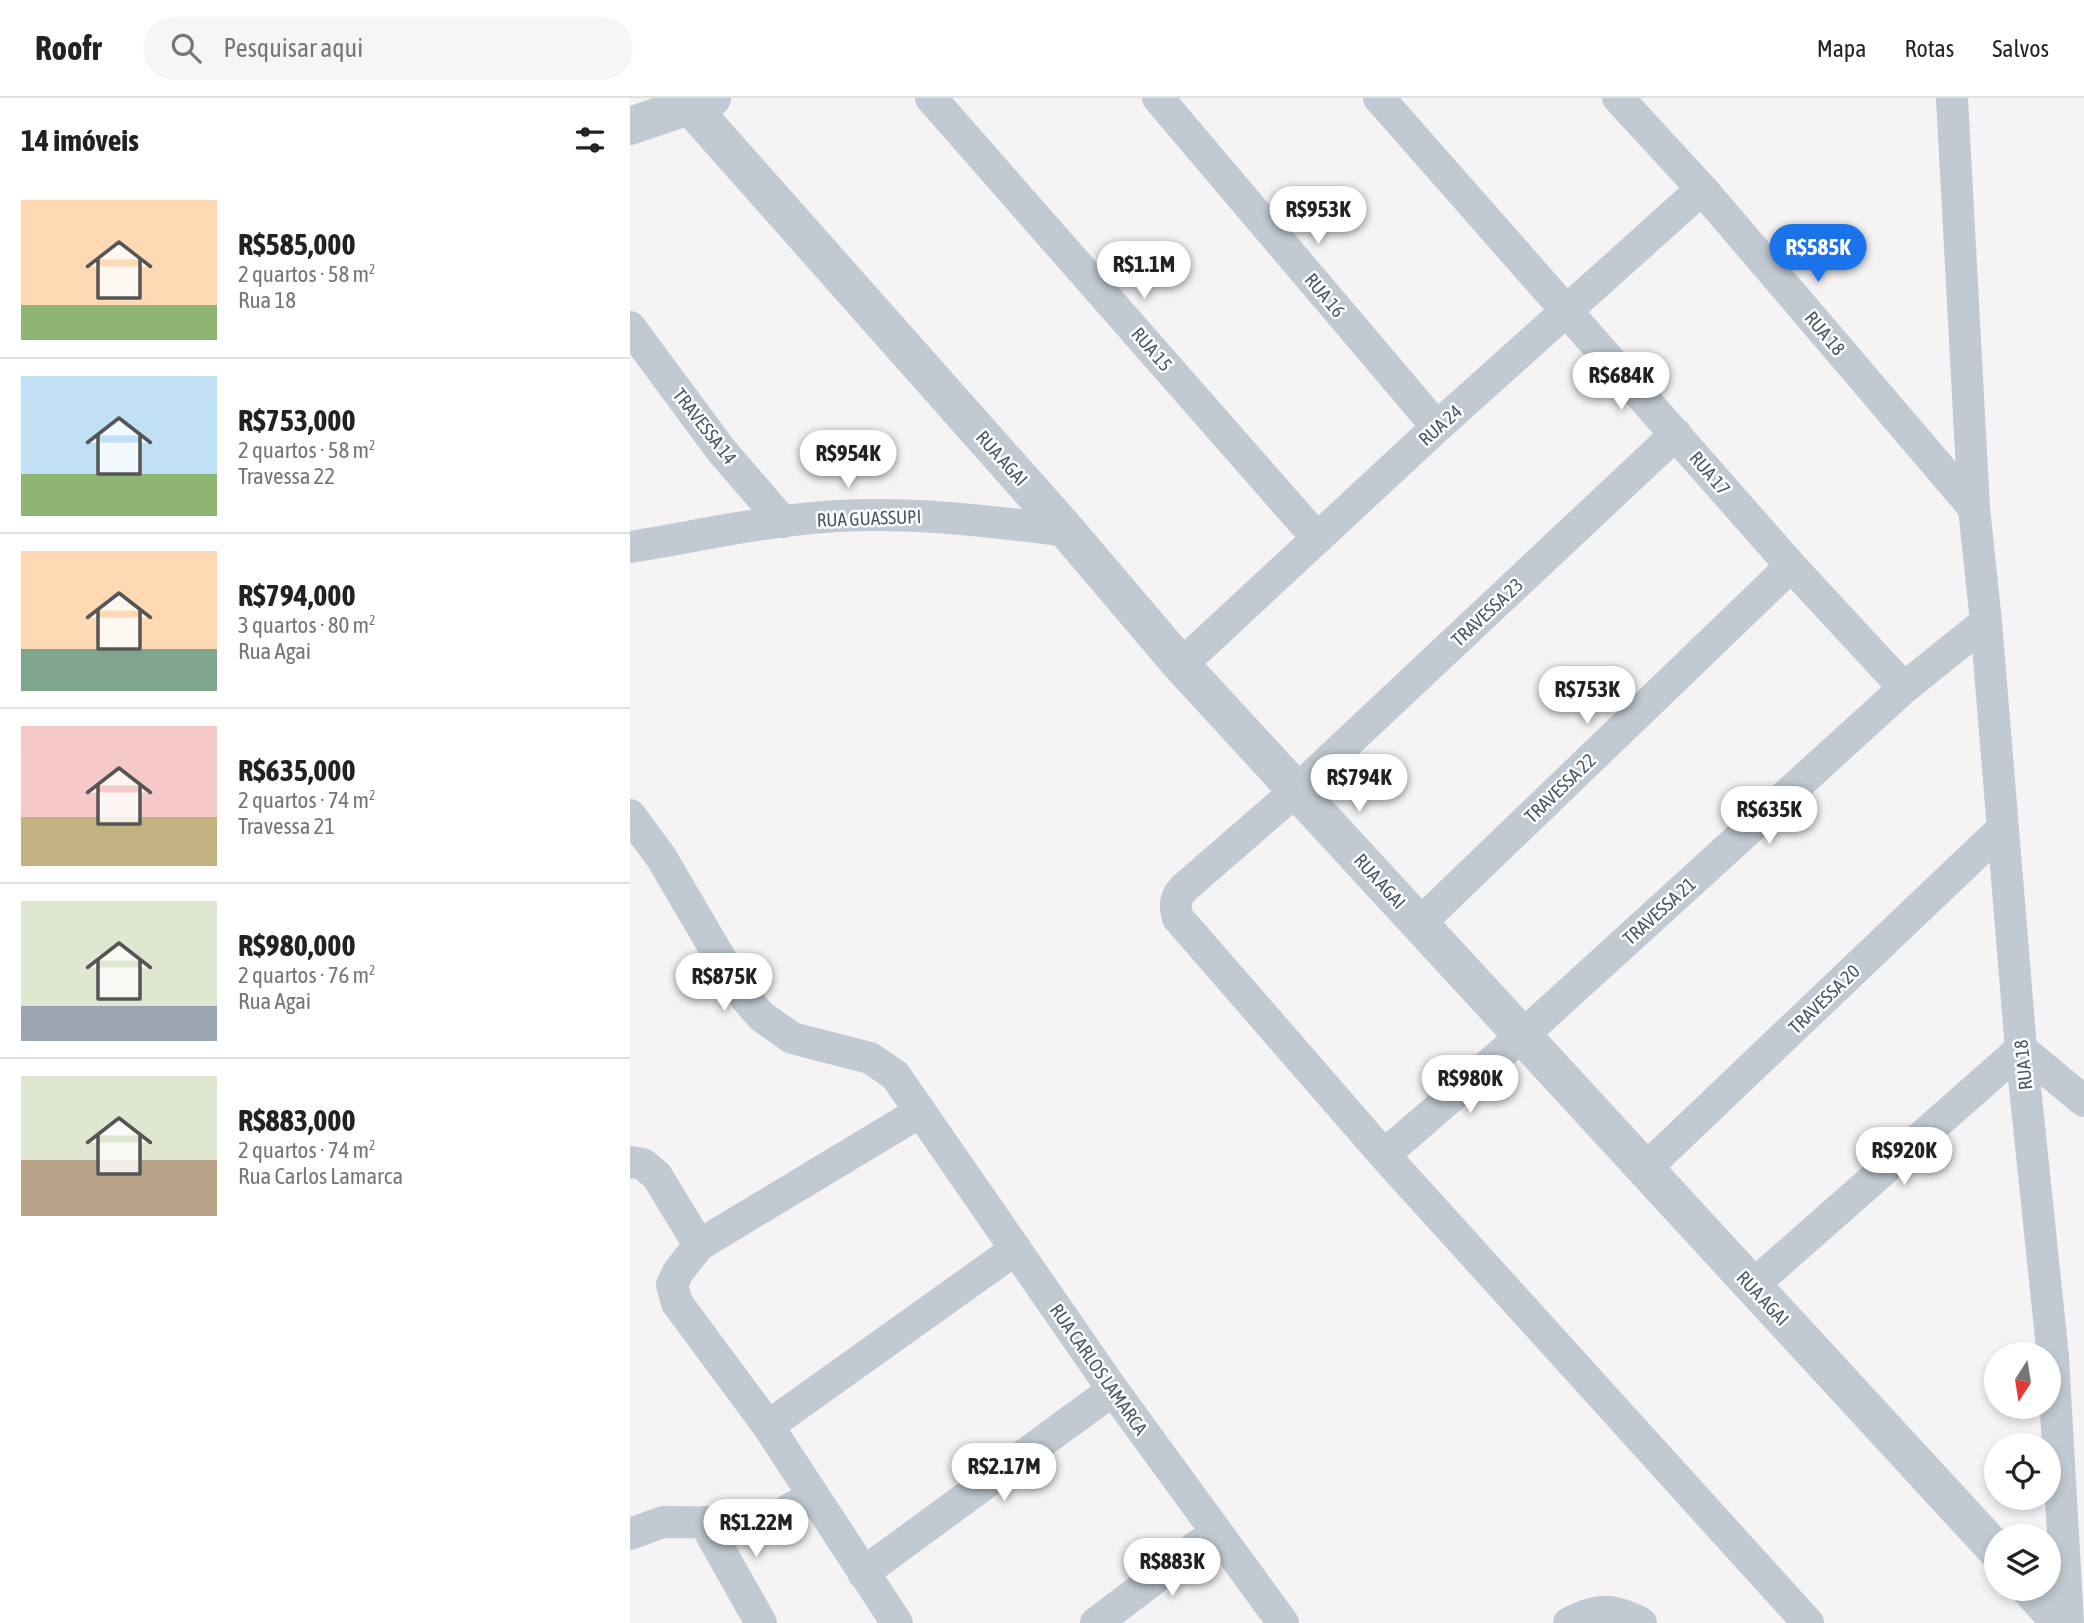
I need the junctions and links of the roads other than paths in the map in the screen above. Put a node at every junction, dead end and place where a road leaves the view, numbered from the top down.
1 (932, 98) edge
2 (1158, 98) edge
3 (1379, 98) edge
4 (1618, 98) edge
5 (1952, 98) edge
6 (701, 102) edge
7 (630, 127) edge
8 (1702, 189) junction
9 (1565, 311) junction
10 (630, 327) edge
11 (1437, 427) junction
12 (1676, 434) junction
13 (1974, 508) junction
14 (783, 522) junction
15 (1067, 531) junction
16 (1317, 538) junction
17 (630, 547) edge
18 (1791, 566) junction
19 (1986, 622) junction
20 (1181, 665) junction
21 (1904, 688) junction
22 (1297, 790) junction
23 (630, 815) edge
24 (2003, 828) junction
25 (1419, 924) junction
26 (1523, 1035) junction
27 (2021, 1049) junction
28 (2084, 1101) edge
29 (920, 1112) junction
30 (1384, 1155) junction
31 (630, 1162) edge
32 (1644, 1170) junction
33 (699, 1245) junction
34 (1016, 1249) junction
35 (1752, 1286) junction
36 (1113, 1390) junction
37 (768, 1426) junction
38 (813, 1496) junction
39 (704, 1521) junction
40 (1216, 1532) junction
41 (630, 1534) edge
42 (1984, 1537) edge
43 (863, 1573) junction
44 (2042, 1601) edge
45 (761, 1623) edge
46 (898, 1623) edge
47 (1096, 1623) edge
48 (1283, 1623) edge
49 (1569, 1623) edge
50 (1641, 1623) edge
51 (1808, 1623) edge
52 (2061, 1623) edge
53 (2067, 1623) edge

1 - 16 street, RUA 15
2 - 11 street, RUA 16
3 - 9 street, RUA 17
4 - 8 street, RUA 18
5 - 13 street, RUA 18
6 - 7 street
6 - 15 street, RUA AGAI
8 - 9 street, RUA 24
8 - 13 street, RUA 18
9 - 11 street, RUA 24
9 - 12 street, RUA 17
10 - 14 street, TRAVESSA 14
11 - 16 street, RUA 24
12 - 18 street, RUA 17
12 - 22 street, TRAVESSA 23
13 - 19 street, RUA 18
14 - 15 street, RUA GUASSUPI
14 - 17 street, RUA GUASSUPI
15 - 20 street, RUA AGAI
16 - 20 street, RUA 24
18 - 21 street, RUA 17
18 - 25 street, TRAVESSA 22
19 - 21 street, TRAVESSA 21
19 - 24 street, RUA 18
20 - 22 street, RUA AGAI
21 - 26 street, TRAVESSA 21
22 - 25 street, RUA AGAI
22 - 30 street, TRAVESSA 23
23 - 29 street, RUA CARLOS LAMARCA
24 - 27 street, RUA 18
24 - 32 street, TRAVESSA 20
25 - 26 street, RUA AGAI
26 - 30 street, TRAVESSA 21
26 - 32 street, RUA AGAI
27 - 28 street
27 - 35 street
27 - 53 street, RUA 18
29 - 33 street
29 - 34 street, RUA CARLOS LAMARCA
30 - 51 street, TRAVESSA 23
31 - 33 street
32 - 35 street, RUA AGAI
33 - 37 street
34 - 36 street, RUA CARLOS LAMARCA
34 - 37 street
35 - 42 street, RUA AGAI
36 - 40 street, RUA CARLOS LAMARCA
36 - 43 street
37 - 38 street
38 - 39 street
38 - 43 street
39 - 41 street
39 - 45 street
40 - 47 street
40 - 48 street, RUA CARLOS LAMARCA
43 - 46 street
44 - 52 street
49 - 50 street

